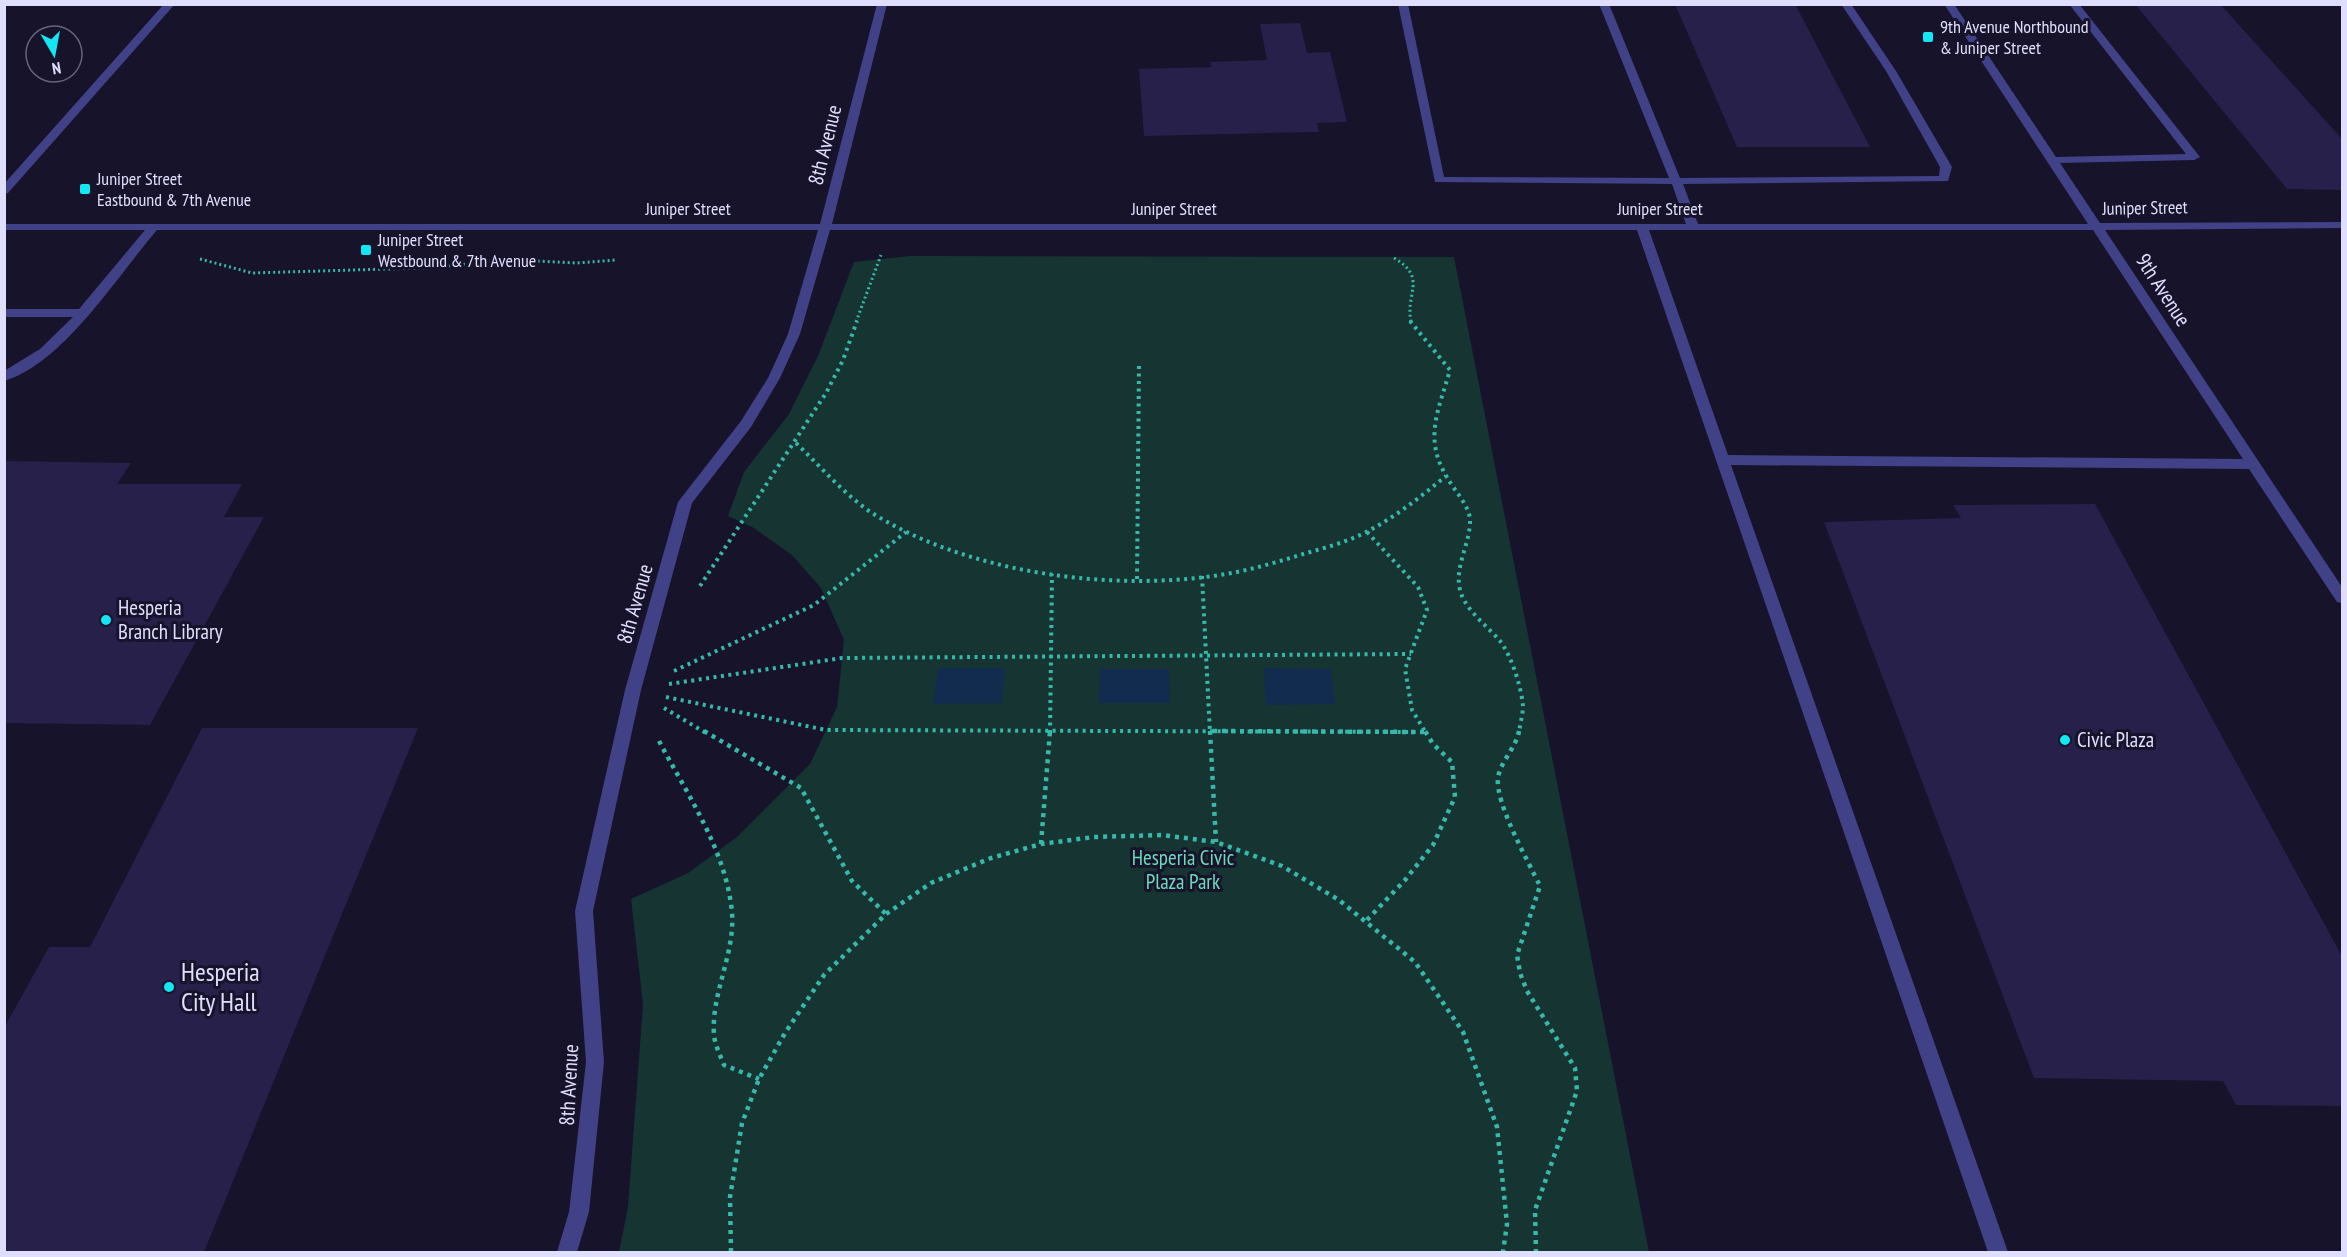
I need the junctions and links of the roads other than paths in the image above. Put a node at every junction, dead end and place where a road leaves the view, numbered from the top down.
1 (170, 4) edge
2 (882, 4) edge
3 (1402, 4) edge
4 (1604, 4) edge
5 (1846, 4) edge
6 (1949, 4) edge
7 (2073, 4) edge
8 (2053, 160) junction
9 (1676, 182) junction
10 (4, 191) edge
11 (2343, 225) edge
12 (4, 227) edge
13 (154, 227) junction
14 (825, 227) junction
15 (1642, 227) junction
16 (1693, 227) junction
17 (2098, 227) junction
18 (4, 313) edge
19 (82, 313) junction
20 (4, 377) edge
21 (1723, 460) junction
22 (2254, 464) junction
23 (2343, 598) edge
24 (567, 1252) edge
25 (1998, 1252) edge

1 - 10 street
2 - 14 street, 8th Avenue
3 - 9 street
4 - 9 street
5 - 9 street
6 - 8 street, 9th Avenue
7 - 8 street
8 - 17 street, 9th Avenue
9 - 16 street
11 - 17 street, Juniper Street
12 - 13 street, Juniper Street
13 - 14 street, Juniper Street
13 - 19 street
14 - 15 street, Juniper Street
14 - 24 street, 8th Avenue
15 - 16 street, Juniper Street
15 - 21 street
16 - 17 street, Juniper Street
17 - 22 street, 9th Avenue
18 - 19 street
19 - 20 street
21 - 22 street
21 - 25 street
22 - 23 street, 9th Avenue

